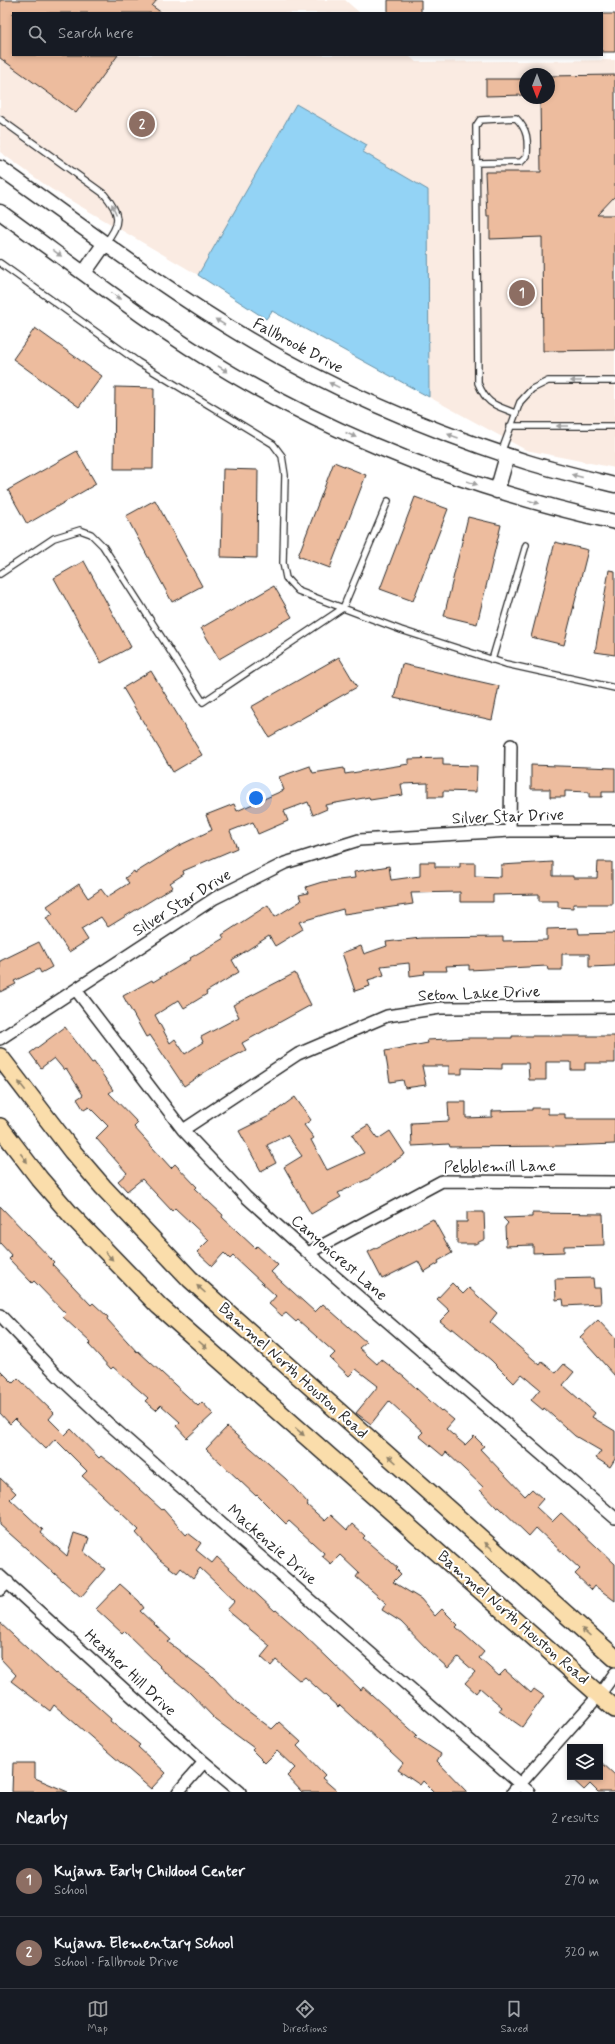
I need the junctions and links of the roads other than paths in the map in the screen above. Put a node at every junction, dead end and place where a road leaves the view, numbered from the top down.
1 (0, 119) edge
2 (476, 163) junction
3 (0, 168) edge
4 (0, 212) edge
5 (105, 243) junction
6 (0, 263) edge
7 (84, 273) junction
8 (615, 381) edge
9 (515, 413) junction
10 (510, 426) junction
11 (615, 426) edge
12 (504, 454) junction
13 (615, 485) edge
14 (497, 491) junction
15 (388, 501) dead end
16 (615, 522) edge
17 (526, 545) dead end
18 (0, 574) edge
19 (342, 608) junction
20 (492, 660) junction
21 (615, 688) edge
22 (511, 745) dead end
23 (510, 831) junction
24 (615, 831) edge
25 (76, 990) junction
26 (615, 1007) edge
27 (0, 1039) edge
28 (0, 1057) edge
29 (0, 1127) edge
30 (183, 1130) junction
31 (615, 1182) edge
32 (308, 1253) junction
33 (0, 1315) edge
34 (615, 1518) edge
35 (2, 1583) edge
36 (615, 1658) edge
37 (615, 1673) edge
38 (600, 1694) junction
39 (615, 1709) edge
40 (204, 1762) junction
41 (517, 1788) edge
42 (178, 1792) edge
43 (240, 1792) edge
44 (529, 1792) edge

5 -> 1 lane
2 - 2 lane
2 - 9 lane
3 - 5 street, Fallbrook Drive
4 -> 7 street
5 - 7 street
12 -> 5 street, Fallbrook Drive
6 - 19 lane
7 -> 14 street
8 -> 9 lane
9 - 10 lane
11 -> 10 lane
10 - 12 lane
13 -> 12 street, Fallbrook Drive
12 - 14 street
14 -> 16 street
15 - 19 lane
17 - 20 lane
18 - 19 lane
19 - 20 lane
20 - 21 lane
22 - 23 street
23 - 24 street, Silver Star Drive
23 - 25 street, Silver Star Drive
25 - 27 street, Silver Star Drive
25 - 30 street, Canyoncrest Lane
26 - 30 street, Seton Lake Drive
36 -> 28 main road, Bammel North Houston Road
29 -> 38 main road, Bammel North Houston Road
30 - 32 street, Canyoncrest Lane
31 - 32 street, Pebblemill Lane
32 - 34 street, Canyoncrest Lane
33 - 41 street, Mackenzie Drive
35 - 40 street, Heather Hill Drive
37 - 38 street
38 - 39 main road, Bammel North Houston Road
38 - 41 street
40 - 42 street
40 - 43 street, Heather Hill Drive
41 - 44 street, Mackenzie Drive

